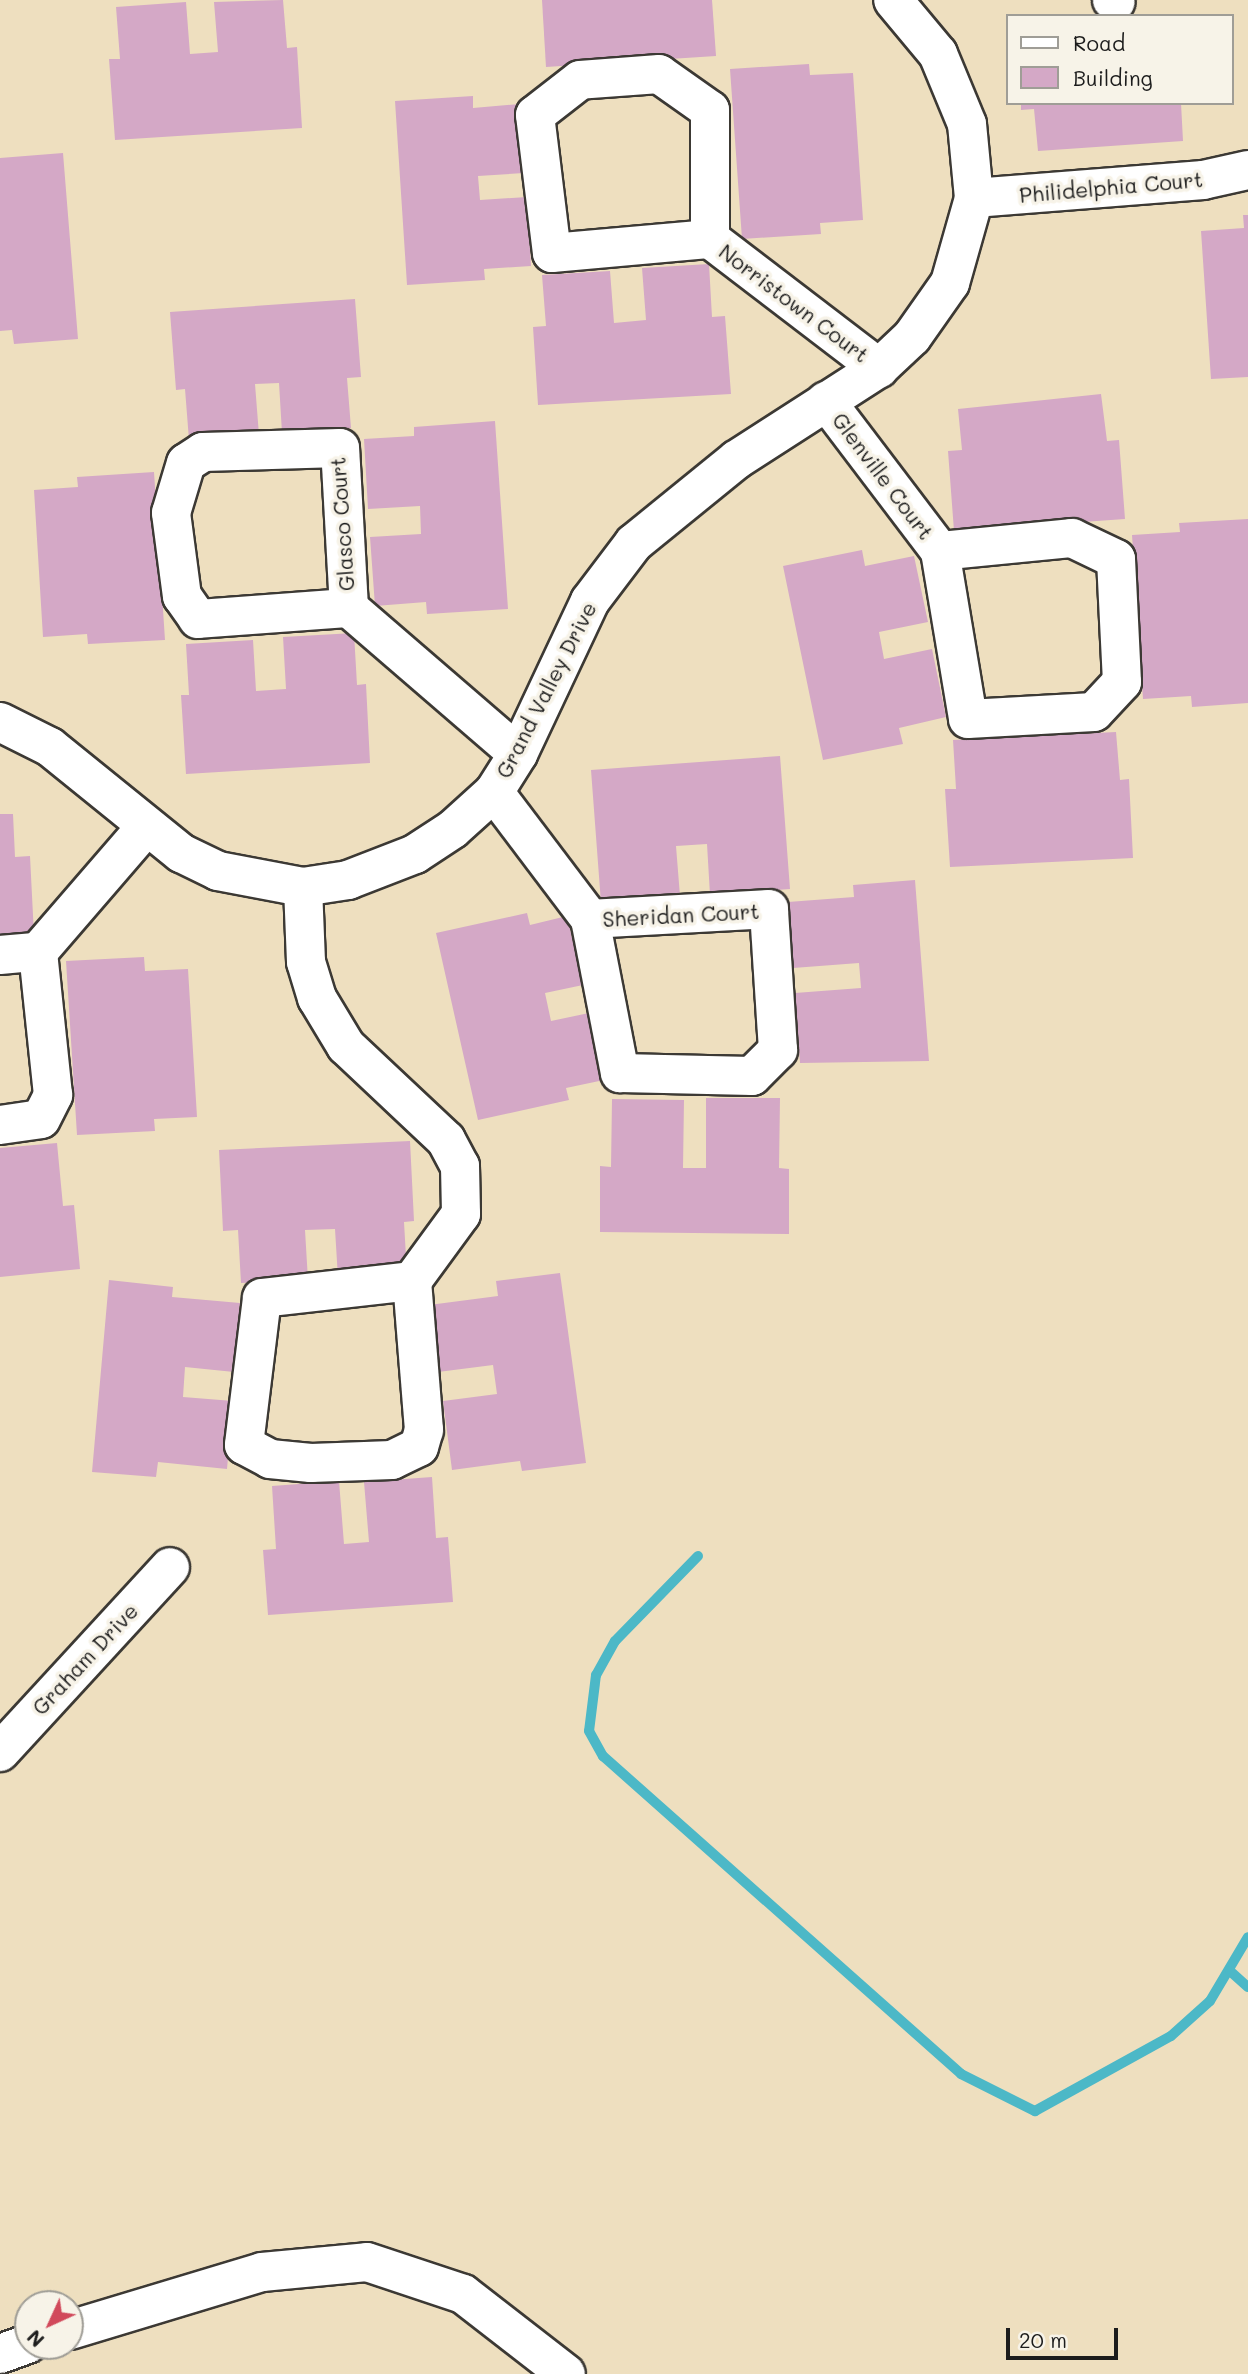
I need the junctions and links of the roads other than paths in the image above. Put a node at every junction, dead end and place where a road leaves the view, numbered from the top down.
1 (893, 0) edge
2 (1248, 170) edge
3 (974, 198) junction
4 (710, 239) junction
5 (879, 368) junction
6 (827, 401) junction
7 (940, 551) junction
8 (349, 608) junction
9 (0, 722) edge
10 (518, 754) junction
11 (494, 792) junction
12 (146, 827) junction
13 (303, 887) junction
14 (590, 919) junction
15 (37, 952) junction
16 (0, 955) edge
17 (0, 1125) edge
18 (412, 1281) junction
19 (170, 1567) dead end
20 (0, 1752) edge
21 (84, 2326) edge
22 (566, 2374) edge

1 - 3 street, Grand Valley Drive
2 - 3 street, Philidelphia Court
3 - 5 street, Grand Valley Drive
4 - 4 street, Norristown Court
4 - 5 street, Norristown Court
5 - 6 street, Grand Valley Drive
6 - 7 street, Glenville Court
6 - 10 street, Grand Valley Drive
7 - 7 street, Glenville Court
8 - 8 street, Glasco Court
8 - 10 street, Glasco Court
9 - 12 street, Grand Valley Drive
10 - 11 street, Grand Valley Drive
11 - 13 street, Grand Valley Drive
11 - 14 street, Sheridan Court
12 - 13 street, Grand Valley Drive
12 - 15 street
13 - 18 street
14 - 14 street, Sheridan Court
15 - 16 street
15 - 17 street
18 - 18 street
19 - 20 street, Graham Drive
21 - 22 street

